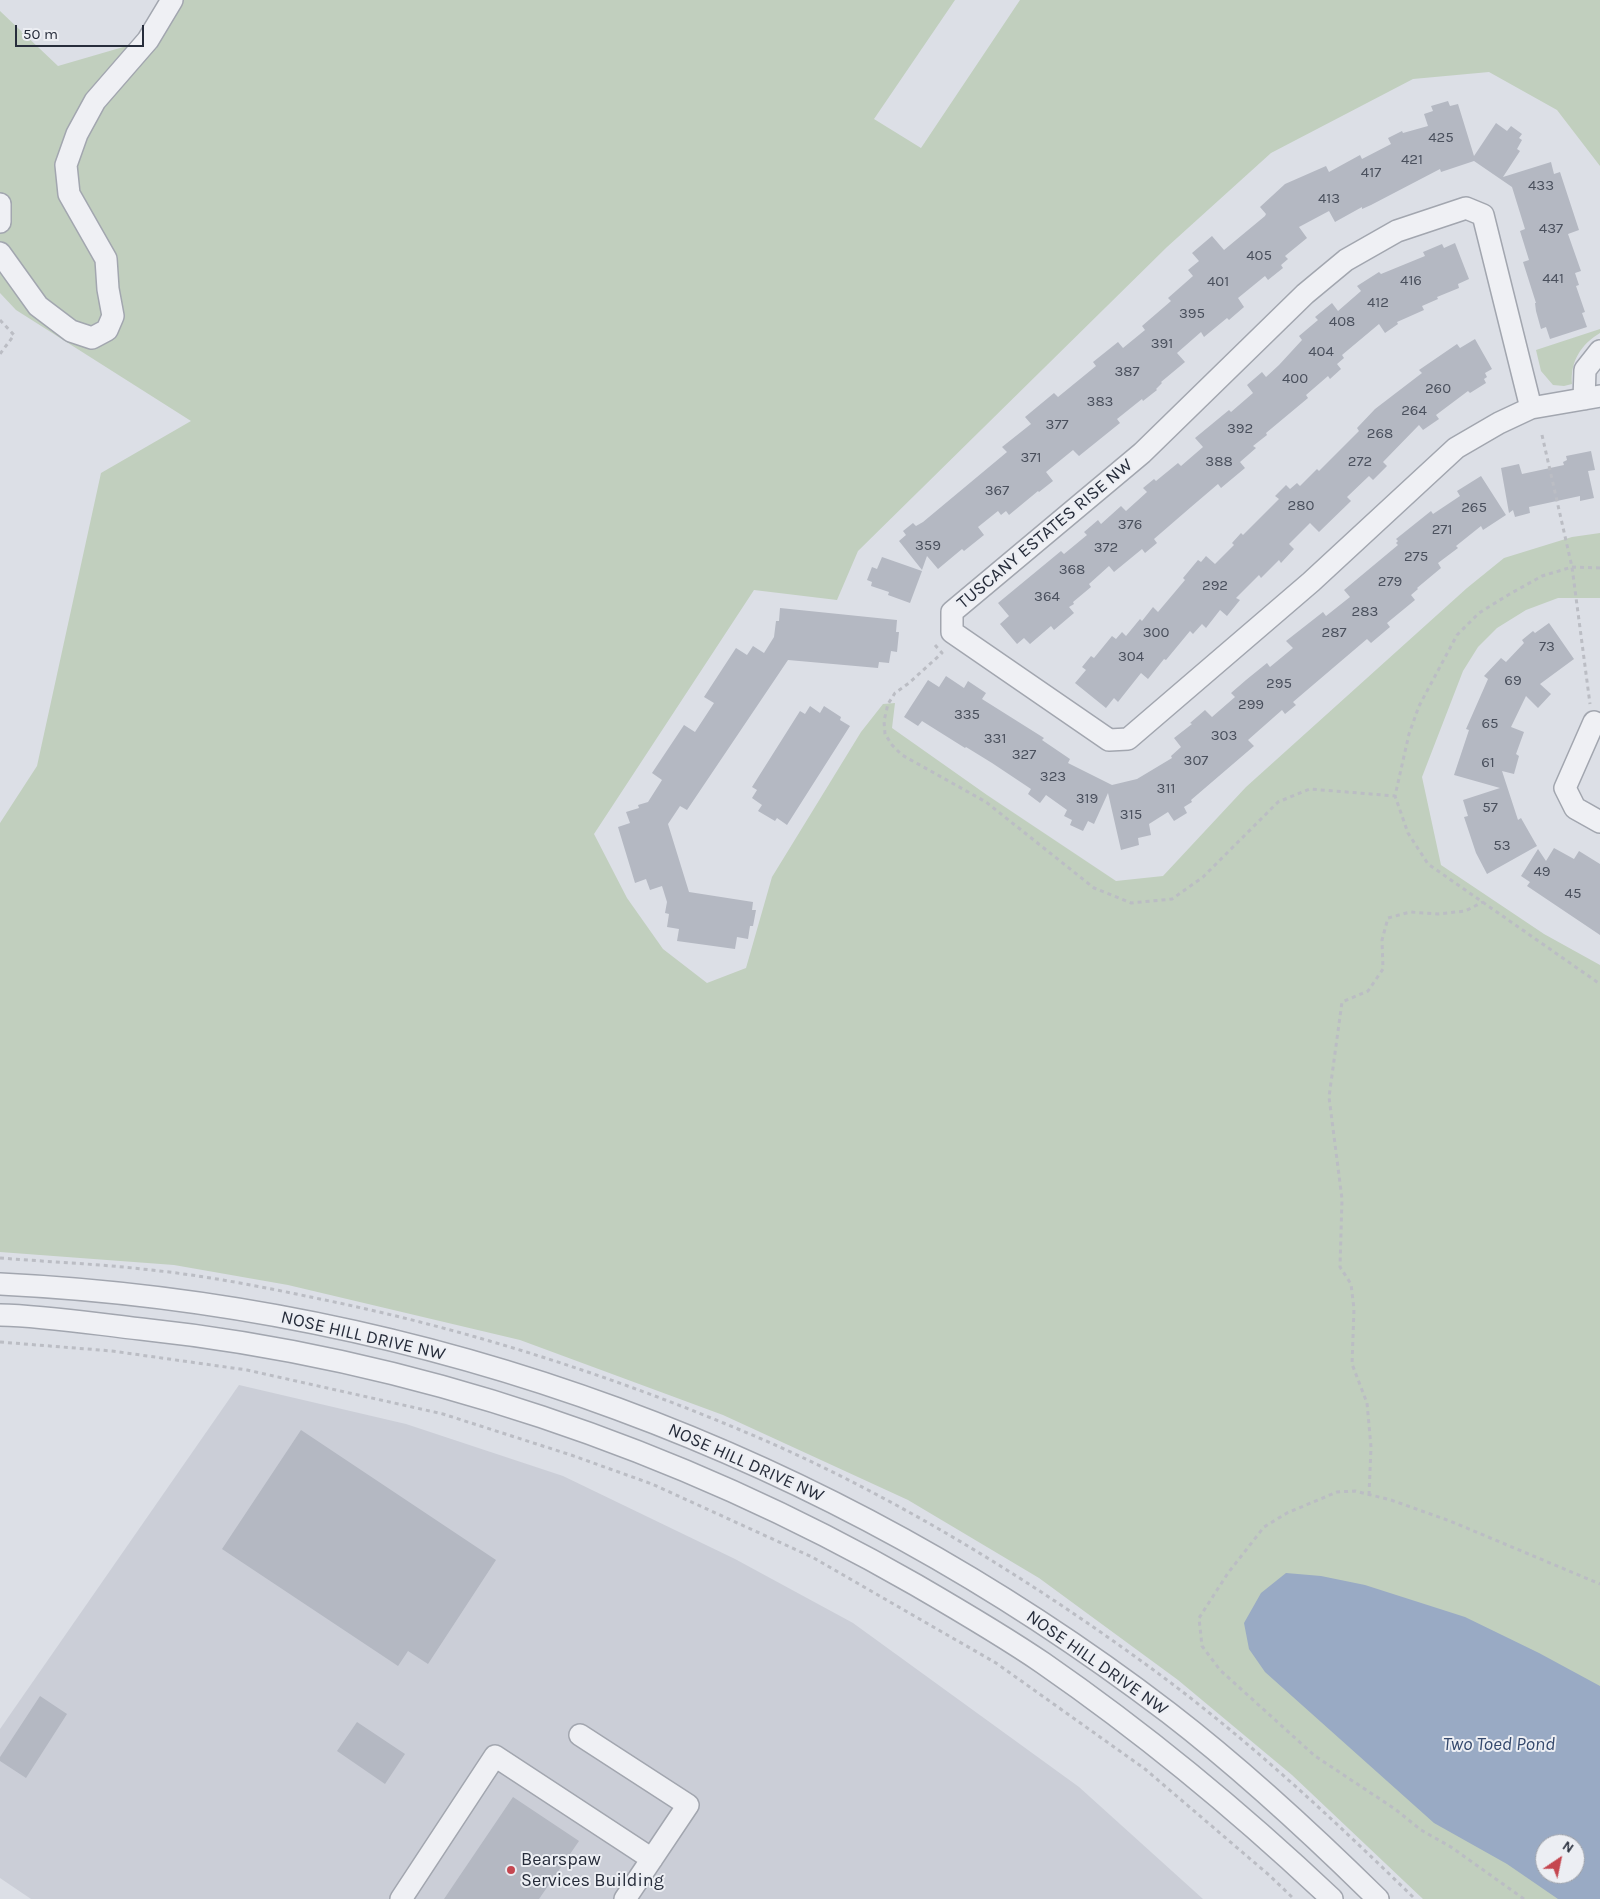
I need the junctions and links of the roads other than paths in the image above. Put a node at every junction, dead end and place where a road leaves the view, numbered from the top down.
1 (172, 0) edge
2 (0, 204) edge
3 (0, 222) edge
4 (0, 253) edge
5 (1600, 351) edge
6 (1596, 397) edge
7 (1531, 408) junction
8 (1594, 722) road end
9 (1600, 822) edge
10 (0, 1284) edge
11 (0, 1315) edge
12 (580, 1735) dead end
13 (652, 1859) junction
14 (401, 1899) edge
15 (626, 1899) edge
16 (1332, 1899) edge
17 (1378, 1899) edge

1 - 4 street
2 - 3 street
5 - 6 street, TUSCANY ESTATES RISE NW
6 - 7 street, TUSCANY ESTATES RISE NW
7 - 7 street, TUSCANY ESTATES RISE NW
8 - 9 street
10 - 17 street, NOSE HILL DRIVE NW
11 - 16 street, NOSE HILL DRIVE NW
12 - 13 street
13 - 14 street
13 - 15 street

